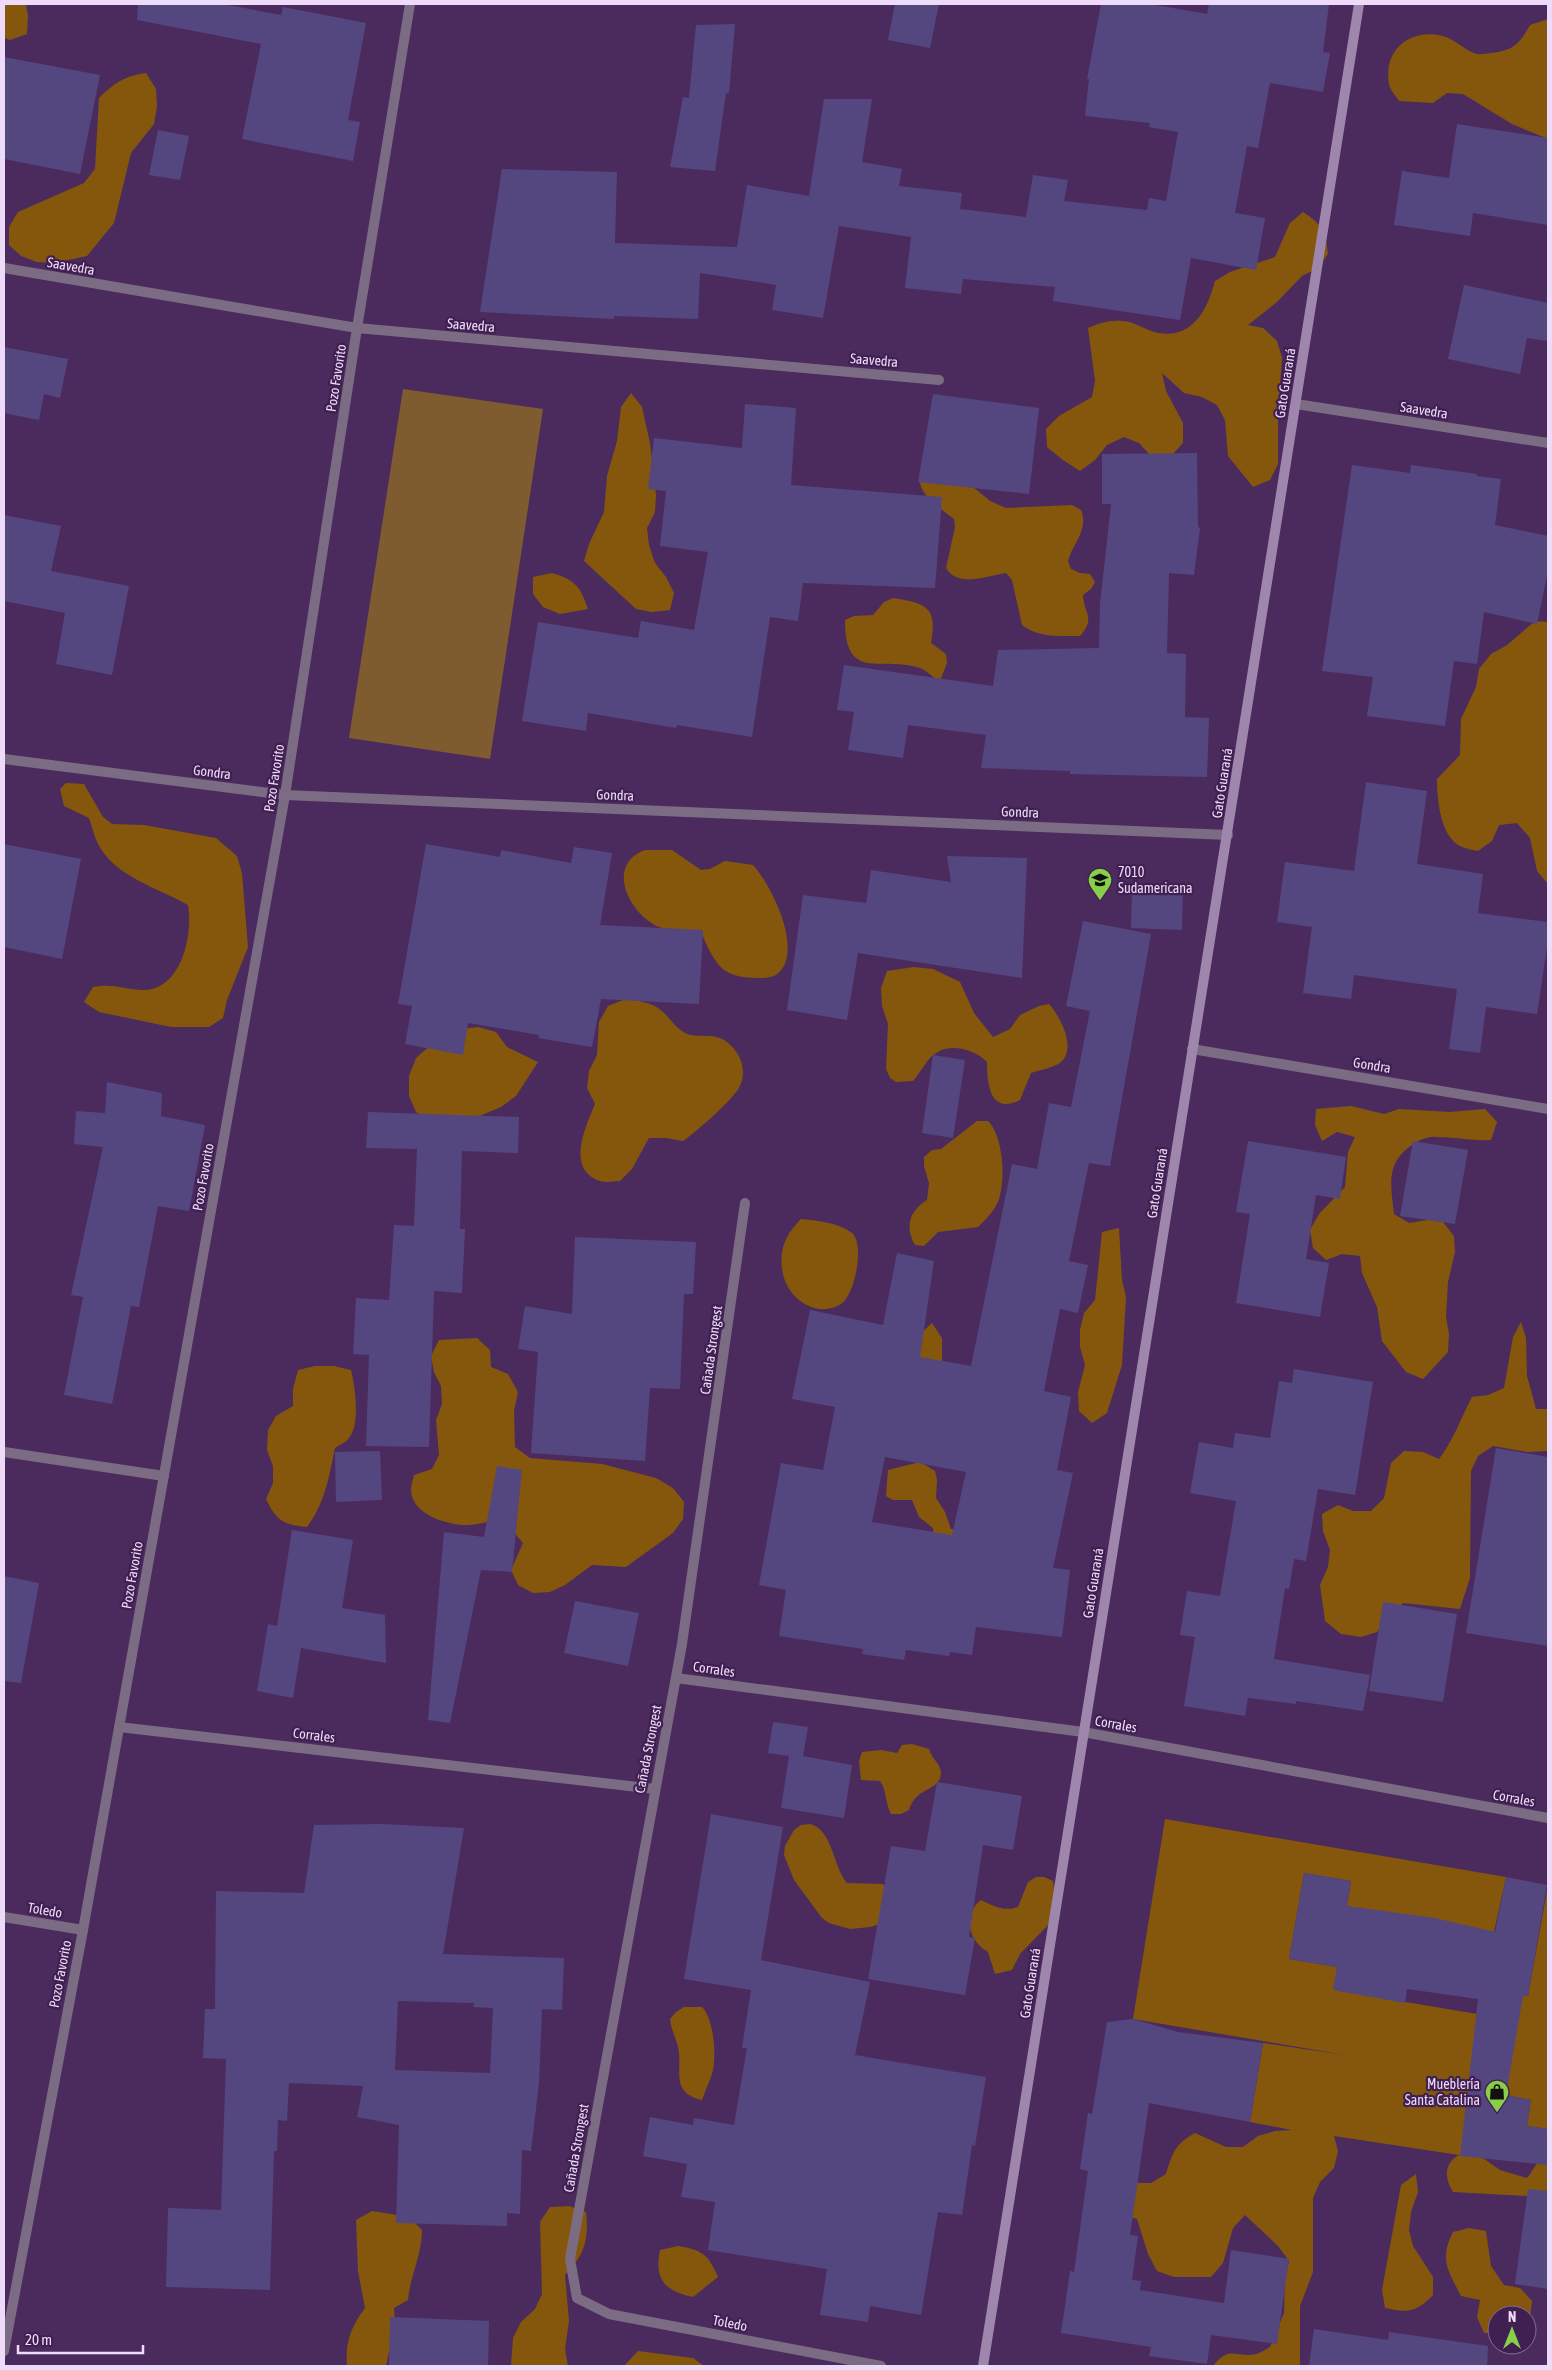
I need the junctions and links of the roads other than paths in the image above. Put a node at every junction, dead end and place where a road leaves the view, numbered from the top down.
1 (410, 4) edge
2 (1359, 4) edge
3 (4, 268) edge
4 (357, 328) junction
5 (939, 380) dead end
6 (1296, 404) junction
7 (1548, 443) edge
8 (4, 759) edge
9 (285, 795) junction
10 (1228, 835) junction
11 (1192, 1049) junction
12 (1548, 1109) edge
13 (745, 1203) dead end
14 (4, 1452) edge
15 (164, 1476) junction
16 (676, 1678) junction
17 (119, 1727) junction
18 (1083, 1732) junction
19 (655, 1789) junction
20 (1548, 1818) edge
21 (4, 1917) edge
22 (83, 1930) junction
23 (577, 2298) joint
24 (4, 2351) edge
25 (881, 2366) edge
26 (983, 2366) edge

1 - 4 street, Pozo Favorito
2 - 6 street, Gato Guaraná
3 - 4 street, Saavedra
4 - 5 street, Saavedra
4 - 9 street, Pozo Favorito
6 - 7 street, Saavedra
6 - 10 street, Gato Guaraná
8 - 9 street, Gondra
9 - 10 street, Gondra
9 - 15 street, Pozo Favorito
10 - 11 street, Gato Guaraná
11 - 12 street, Gondra
11 - 18 street, Gato Guaraná
13 - 16 street, Cañada Strongest
14 - 15 street
15 - 17 street, Pozo Favorito
16 - 18 street, Corrales
16 - 19 street, Cañada Strongest
17 - 19 street, Corrales
17 - 22 street, Pozo Favorito
18 - 20 street, Corrales
18 - 26 street, Gato Guaraná
19 - 23 street, Cañada Strongest
21 - 22 street, Toledo
22 - 24 street, Pozo Favorito
23 - 25 street, Toledo

